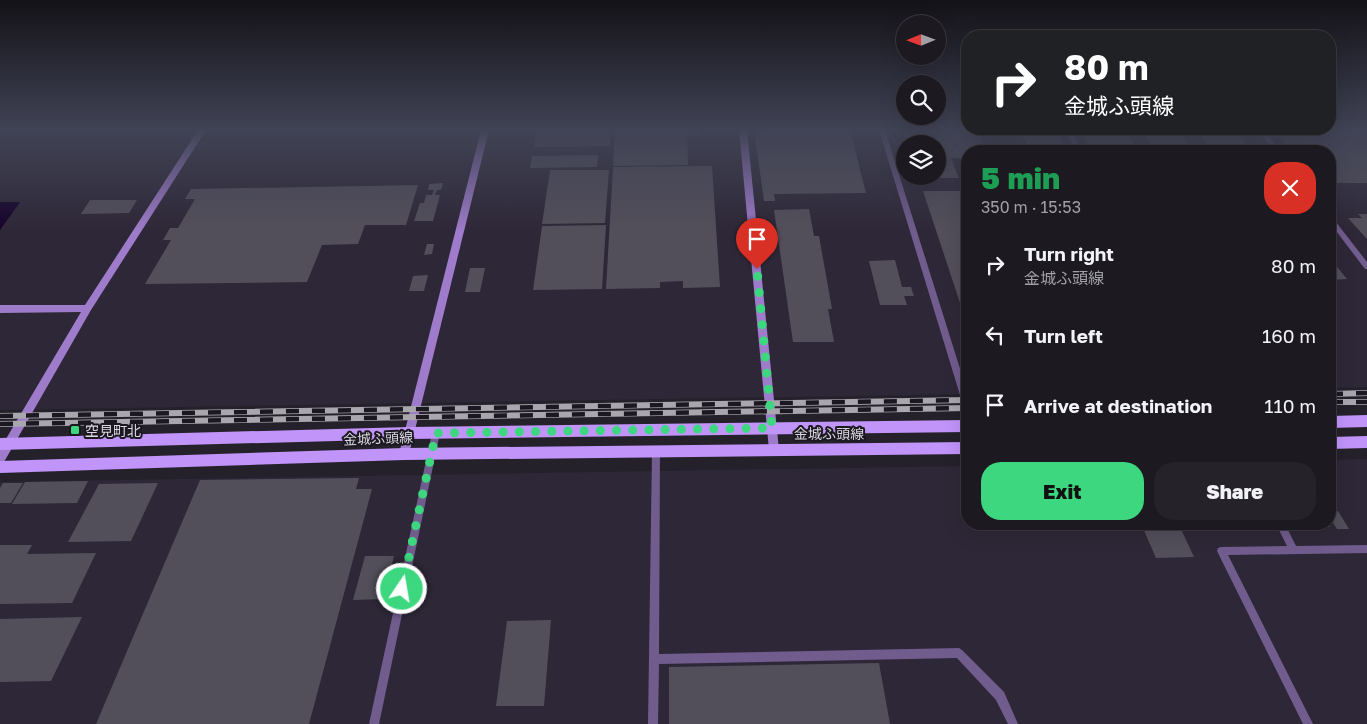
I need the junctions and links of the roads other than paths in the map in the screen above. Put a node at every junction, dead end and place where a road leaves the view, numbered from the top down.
1 (180, 164) edge
2 (477, 164) edge
3 (746, 164) edge
4 (892, 164) edge
5 (1336, 227) edge
6 (1367, 267) edge
7 (88, 308) junction
8 (0, 309) edge
9 (961, 385) edge
10 (1367, 421) edge
11 (1336, 422) edge
12 (961, 426) edge
13 (772, 428) junction
14 (409, 433) junction
15 (436, 433) junction
16 (1367, 442) edge
17 (1336, 443) edge
18 (5, 444) edge
19 (961, 448) edge
20 (774, 450) junction
21 (656, 452) junction
22 (404, 454) junction
23 (431, 454) junction
24 (0, 459) edge
25 (0, 467) edge
26 (1283, 530) edge
27 (1367, 549) edge
28 (1294, 550) junction
29 (654, 659) junction
30 (374, 724) edge
31 (653, 724) edge
32 (1013, 724) edge
33 (1308, 724) edge

1 - 7 street
2 - 14 street
3 - 13 street
4 - 9 lane
5 - 6 lane
7 - 8 street
7 - 18 street
10 - 11 main road
12 - 13 main road, 金城ふ頭線
13 - 15 main road, 金城ふ頭線
13 - 20 street
14 - 15 main road, 金城ふ頭線
14 - 18 main road, 金城ふ頭線
14 - 22 street
15 - 23 lane
16 - 17 main road
18 - 24 street
19 - 20 main road, 金城ふ頭線
20 - 21 main road, 金城ふ頭線
21 - 23 main road, 金城ふ頭線
21 - 29 lane
22 - 23 main road, 金城ふ頭線
22 - 25 main road, 金城ふ頭線
23 - 30 lane
26 - 28 lane
27 - 28 lane
28 - 33 lane
29 - 31 lane
29 - 32 lane

